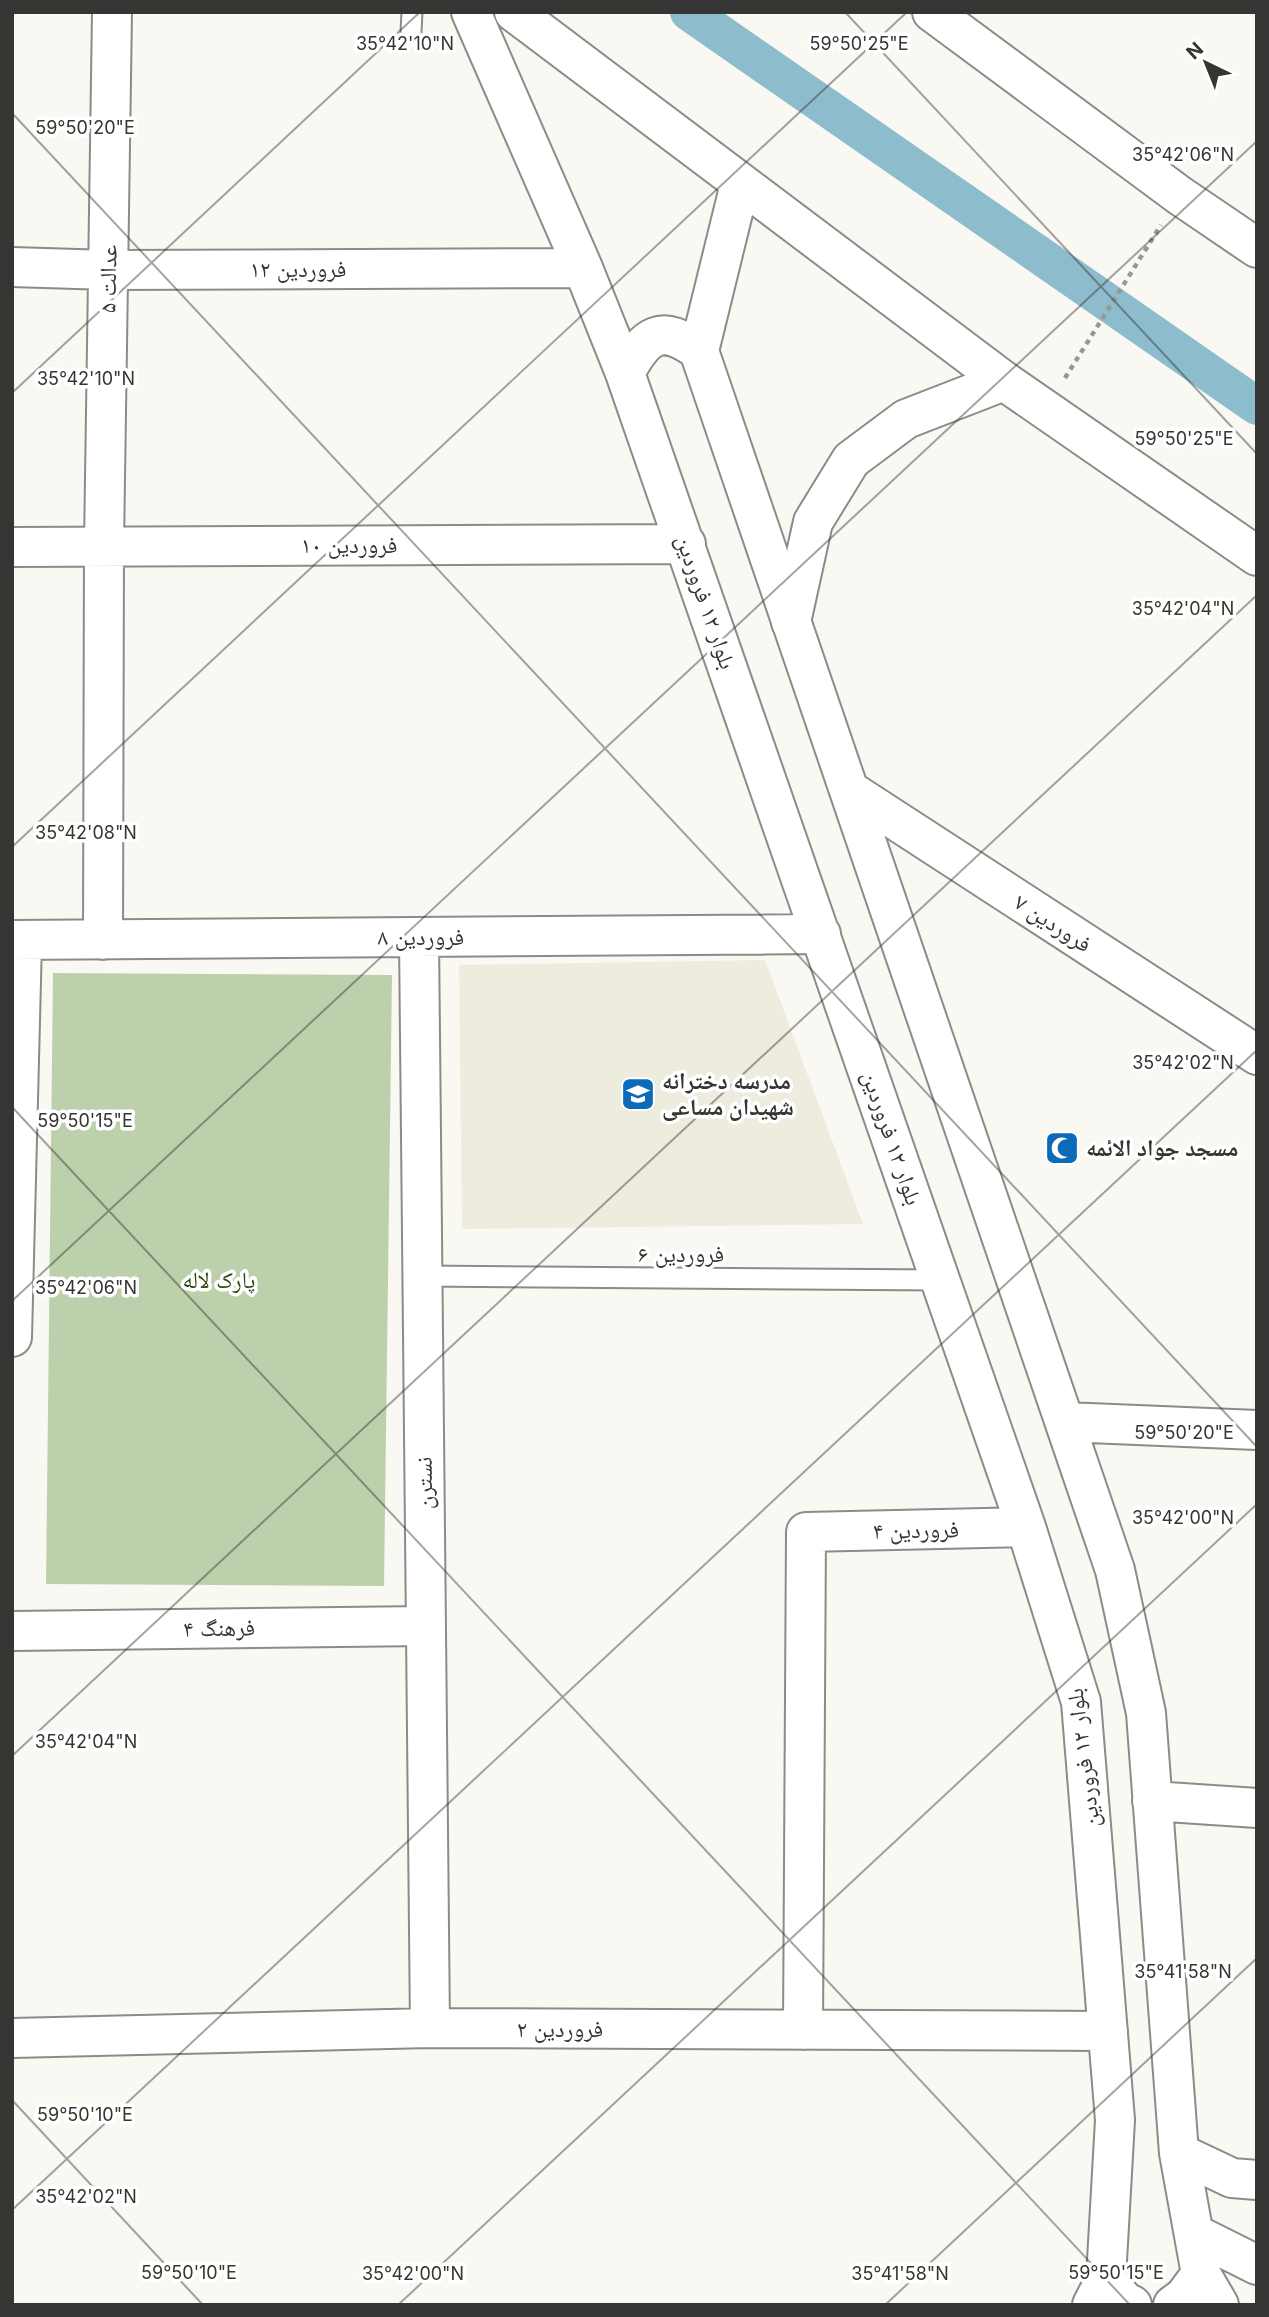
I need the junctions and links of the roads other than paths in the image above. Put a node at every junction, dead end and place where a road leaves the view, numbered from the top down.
1 (112, 12) edge
2 (412, 12) edge
3 (471, 12) edge
4 (514, 12) edge
5 (932, 12) edge
6 (411, 32) dead end
7 (740, 184) junction
8 (1257, 247) edge
9 (12, 267) edge
10 (583, 268) junction
11 (109, 270) junction
12 (699, 351) junction
13 (625, 373) junction
14 (1004, 380) junction
15 (686, 544) junction
16 (104, 546) junction
17 (12, 547) edge
18 (1257, 556) edge
19 (791, 622) junction
20 (849, 790) junction
21 (821, 934) junction
22 (419, 937) junction
23 (103, 940) junction
24 (17, 941) edge
25 (1257, 1055) edge
26 (422, 1276) junction
27 (940, 1280) junction
28 (12, 1337) edge
29 (1065, 1422) junction
30 (1257, 1430) edge
31 (1026, 1527) junction
32 (426, 1626) junction
33 (12, 1630) edge
34 (1152, 1801) junction
35 (1257, 1808) edge
36 (430, 2028) junction
37 (803, 2030) junction
38 (1108, 2031) junction
39 (12, 2038) edge
40 (1179, 2153) junction
41 (1257, 2180) edge
42 (1195, 2234) junction
43 (1257, 2265) edge
44 (1210, 2289) edge
45 (1110, 2296) edge
46 (1173, 2305) edge

1 - 11 street, عدالت ۵
2 - 6 lane
3 - 10 street, بلوار ۱۲ فروردین
4 - 7 street
5 - 8 street
7 - 12 street
7 - 14 street
9 - 11 street, فروردین ۱۲
10 - 11 street, فروردین ۱۲
10 - 13 street, بلوار ۱۲ فروردین
11 - 16 street, عدالت ۵
12 - 13 street
12 - 19 street
13 - 15 street, بلوار ۱۲ فروردین
14 - 18 street
14 - 19 street
15 - 16 street, فروردین ۱۰
15 - 21 street, بلوار ۱۲ فروردین
16 - 17 street, فروردین ۱۰
16 - 23 street, عدالت ۵
19 - 20 street
20 - 25 street, فروردین ۷
20 - 29 street
21 - 22 street, فروردین ۸
21 - 27 street, بلوار ۱۲ فروردین
22 - 23 street, فروردین ۸
22 - 26 street, نسترن
23 - 24 street, فروردین ۸
24 - 28 street
26 - 27 lane, فروردین ۶
26 - 32 street, نسترن
27 - 31 street, بلوار ۱۲ فروردین
29 - 30 street
29 - 34 street
31 - 37 street, فروردین ۴
31 - 38 street, بلوار ۱۲ فروردین
32 - 33 street, ۴ فرهنگ
32 - 36 street, نسترن
34 - 35 street
34 - 40 street
36 - 37 street, فروردین ۲
36 - 39 street, فروردین ۲
37 - 38 street, فروردین ۲
38 - 45 street, بلوار ۱۲ فروردین
40 - 41 street
40 - 42 street
42 - 43 street
42 - 44 street
44 - 46 street

